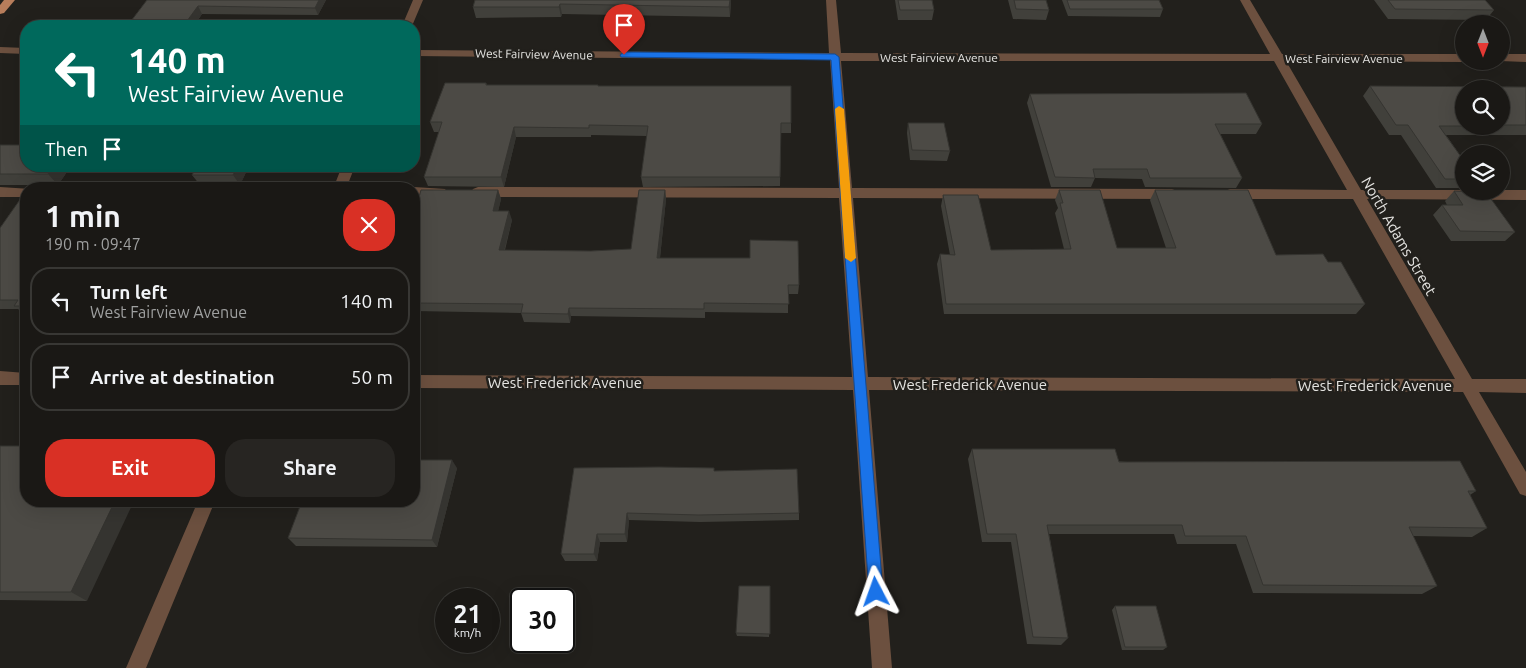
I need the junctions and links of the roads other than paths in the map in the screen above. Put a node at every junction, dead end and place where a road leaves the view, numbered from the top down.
1 (10, 0) edge
2 (418, 0) edge
3 (831, 0) edge
4 (1244, 0) edge
5 (0, 11) edge
6 (410, 20) edge
7 (0, 50) edge
8 (20, 51) edge
9 (420, 53) edge
10 (835, 57) junction
11 (1278, 58) junction
12 (1455, 58) edge
13 (1510, 58) edge
14 (1526, 58) edge
15 (0, 192) edge
16 (20, 192) edge
17 (420, 192) edge
18 (846, 193) junction
19 (1190, 194) edge
20 (1219, 194) edge
21 (1357, 195) junction
22 (1526, 195) edge
23 (0, 378) edge
24 (20, 379) edge
25 (420, 382) edge
26 (860, 383) junction
27 (1467, 386) junction
28 (1526, 386) edge
29 (1526, 488) edge
30 (204, 507) edge
31 (136, 668) edge
32 (882, 668) edge

1 - 5 main road
2 - 6 street
3 - 10 street
4 - 11 street, North Adams Street
7 - 8 street
9 - 10 street, West Fairview Avenue
10 - 11 street, West Fairview Avenue
10 - 18 street
11 - 12 street, West Fairview Avenue
11 - 21 street, North Adams Street
13 - 14 street
15 - 16 street
17 - 18 street
18 - 19 street
18 - 26 street
20 - 21 street
21 - 22 street
21 - 27 street, North Adams Street
23 - 24 street
25 - 26 street, West Frederick Avenue
26 - 27 street, West Frederick Avenue
26 - 32 street
27 - 28 street, West Frederick Avenue
27 - 29 street, North Adams Street
30 - 31 street

